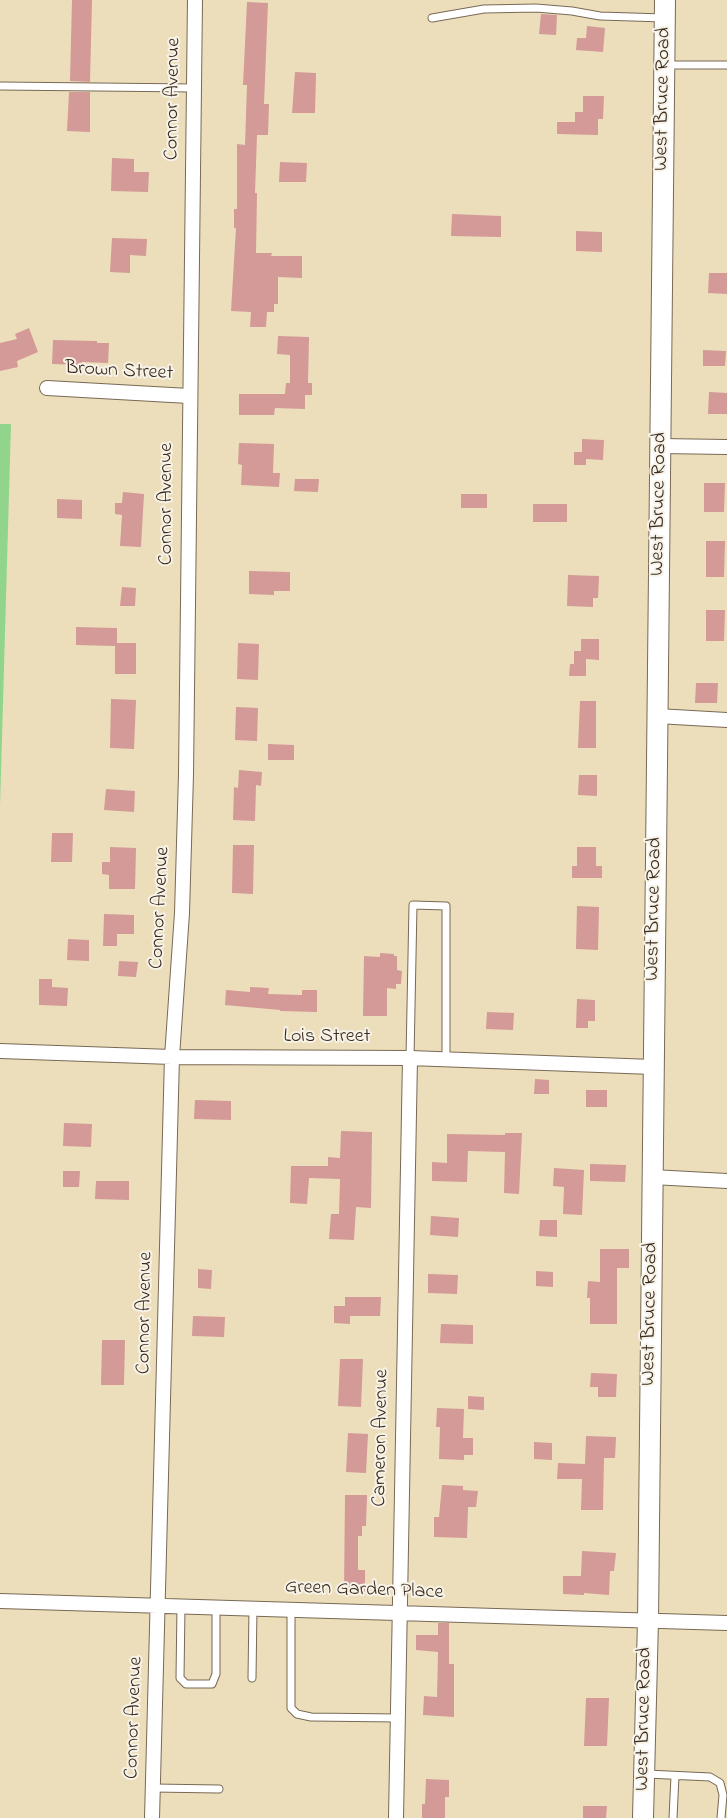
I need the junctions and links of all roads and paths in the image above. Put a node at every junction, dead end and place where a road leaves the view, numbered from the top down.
1 (194, 0) edge
2 (665, 9) edge
3 (432, 18) dead end
4 (664, 65) junction
5 (727, 65) edge
6 (0, 86) edge
7 (194, 88) junction
8 (47, 388) dead end
9 (189, 396) junction
10 (660, 446) junction
11 (727, 447) edge
12 (657, 716) junction
13 (727, 720) edge
14 (0, 1051) edge
15 (172, 1057) junction
16 (410, 1058) junction
17 (446, 1060) junction
18 (653, 1067) junction
19 (652, 1177) junction
20 (727, 1181) edge
21 (0, 1601) edge
22 (158, 1605) junction
23 (181, 1606) junction
24 (216, 1607) junction
25 (253, 1608) junction
26 (291, 1609) junction
27 (399, 1612) junction
28 (648, 1620) junction
29 (727, 1623) edge
30 (252, 1678) dead end
31 (398, 1718) junction
32 (644, 1774) junction
33 (675, 1776) junction
34 (153, 1788) junction
35 (219, 1789) dead end
36 (152, 1818) edge
37 (396, 1818) edge
38 (642, 1818) edge
39 (673, 1818) edge
40 (721, 1818) edge

1 - 7 street, Connor Avenue
2 - 3 lane
2 - 4 street, West Bruce Road
4 - 5 lane
4 - 10 street, West Bruce Road
6 - 7 lane
7 - 9 street, Connor Avenue
8 - 9 street, Brown Street
9 - 15 street, Connor Avenue
10 - 11 street
10 - 12 street, West Bruce Road
12 - 13 street
12 - 18 street, West Bruce Road
14 - 15 street, Lois Street
15 - 16 street, Lois Street
15 - 22 street, Connor Avenue
16 - 17 street, Lois Street
16 - 17 lane
16 - 27 street, Cameron Avenue
17 - 18 street, Lois Street
18 - 19 street, West Bruce Road
19 - 20 street
19 - 28 street, West Bruce Road
21 - 22 street, Green Garden Place
22 - 23 street, Green Garden Place
22 - 34 street, Connor Avenue
23 - 24 street, Green Garden Place
23 - 24 lane
24 - 25 street, Green Garden Place
25 - 26 street, Green Garden Place
25 - 30 lane
26 - 27 street, Green Garden Place
26 - 31 lane
27 - 28 street, Green Garden Place
27 - 31 street, Cameron Avenue
28 - 29 street, Green Garden Place
28 - 32 street, West Bruce Road
31 - 37 street, Cameron Avenue
32 - 33 lane
32 - 38 street, West Bruce Road
33 - 39 lane
33 - 40 lane
34 - 35 lane
34 - 36 street, Connor Avenue

